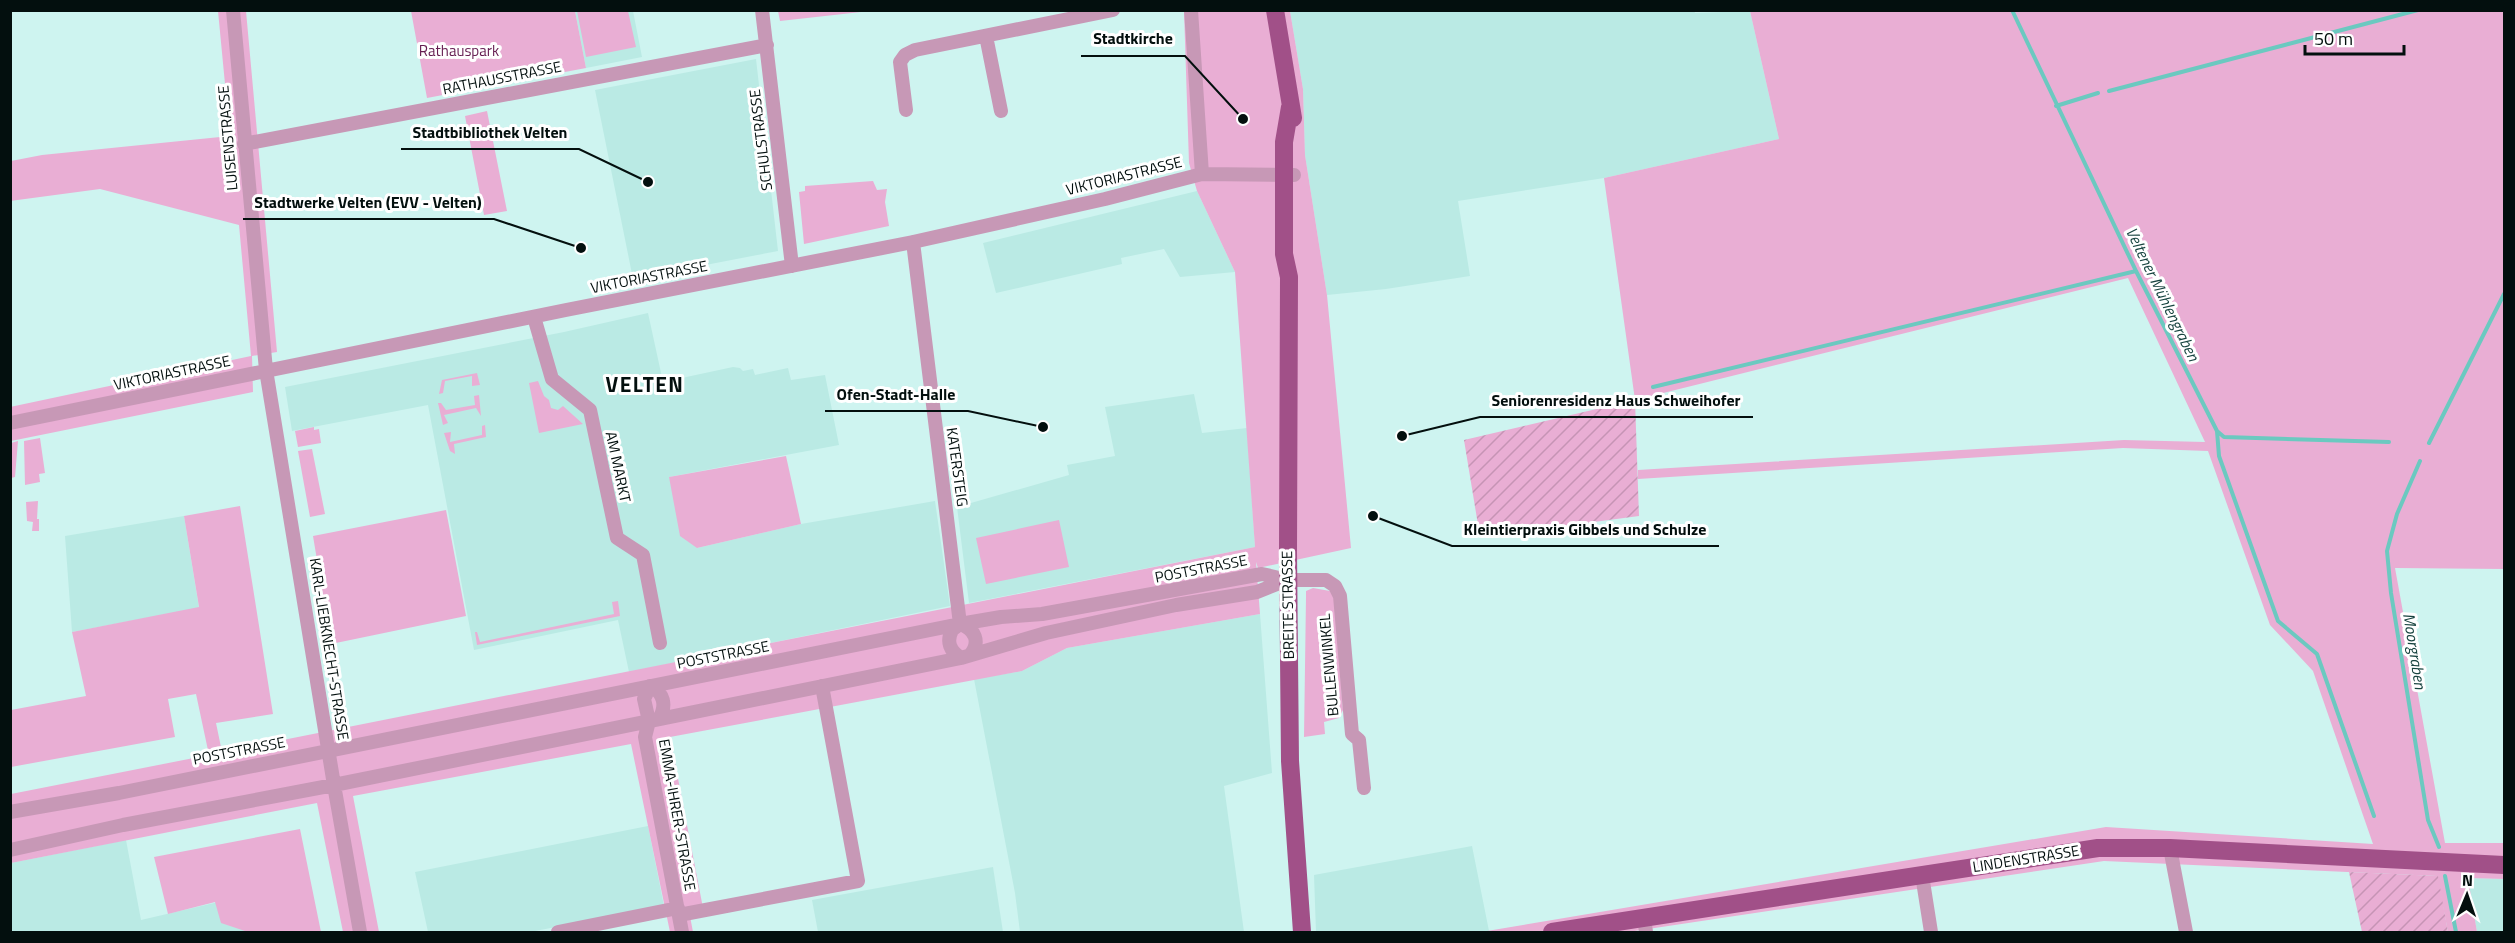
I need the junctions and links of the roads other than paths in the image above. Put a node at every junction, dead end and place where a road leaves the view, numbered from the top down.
1 (233, 10) edge
2 (762, 10) edge
3 (1113, 10) edge
4 (1191, 10) edge
5 (1275, 10) edge
6 (986, 36) junction
7 (767, 45) junction
8 (906, 110) dead end
9 (1001, 111) dead end
10 (244, 144) junction
11 (1202, 174) junction
12 (1289, 175) junction
13 (913, 243) junction
14 (792, 266) junction
15 (534, 316) junction
16 (266, 370) junction
17 (10, 423) edge
18 (1288, 580) junction
19 (960, 624) junction
20 (660, 643) dead end
21 (965, 657) junction
22 (650, 686) junction
23 (822, 686) junction
24 (654, 720) junction
25 (329, 750) junction
26 (334, 785) junction
27 (1364, 788) dead end
28 (10, 812) edge
29 (2170, 848) junction
30 (10, 850) edge
31 (2505, 865) edge
32 (1922, 875) junction
33 (678, 912) junction
34 (1645, 925) edge
35 (360, 933) edge
36 (558, 933) edge
37 (682, 933) edge
38 (1302, 933) edge
39 (1552, 933) edge
40 (1930, 933) edge
41 (2186, 933) edge

1 - 10 street, LUISENSTRASSE
2 - 7 street, SCHULSTRASSE
3 - 6 street
4 - 11 street
5 - 12 main road, BREITE STRASSE
6 - 8 street
6 - 9 street
7 - 10 street, RATHAUSSTRASSE
7 - 14 street, SCHULSTRASSE
10 - 16 street, LUISENSTRASSE
11 - 12 street, VIKTORIASTRASSE
11 - 13 street, VIKTORIASTRASSE
12 - 18 main road, BREITE STRASSE
13 - 14 street, VIKTORIASTRASSE
13 - 19 street, KATERSTEIG
14 - 15 street, VIKTORIASTRASSE
15 - 16 street, VIKTORIASTRASSE
15 - 20 street, AM MARKT
16 - 17 street, VIKTORIASTRASSE
16 - 25 street, KARL-LIEBKNECHT-STRASSE
18 - 19 street, POSTSTRASSE
18 - 21 street, POSTSTRASSE
18 - 27 street, BULLENWINKEL
18 - 38 main road, BREITE STRASSE
19 - 21 street
19 - 21 street
19 - 22 street, POSTSTRASSE
21 - 23 street, POSTSTRASSE
22 - 24 street
22 - 25 street, POSTSTRASSE
23 - 24 street, POSTSTRASSE
23 - 33 street, EMMA-IHRER-STRASSE
24 - 26 street, POSTSTRASSE
24 - 33 street, EMMA-IHRER-STRASSE
25 - 26 street, KARL-LIEBKNECHT-STRASSE
25 - 28 street, POSTSTRASSE
26 - 30 street, POSTSTRASSE
26 - 35 street, KARL-LIEBKNECHT-STRASSE
29 - 31 main road, LINDENSTRASSE
29 - 32 main road, LINDENSTRASSE
29 - 41 street
32 - 34 main road, LINDENSTRASSE
32 - 40 street
33 - 36 street
33 - 37 street, EMMA-IHRER-STRASSE
34 - 39 main road, LINDENSTRASSE

